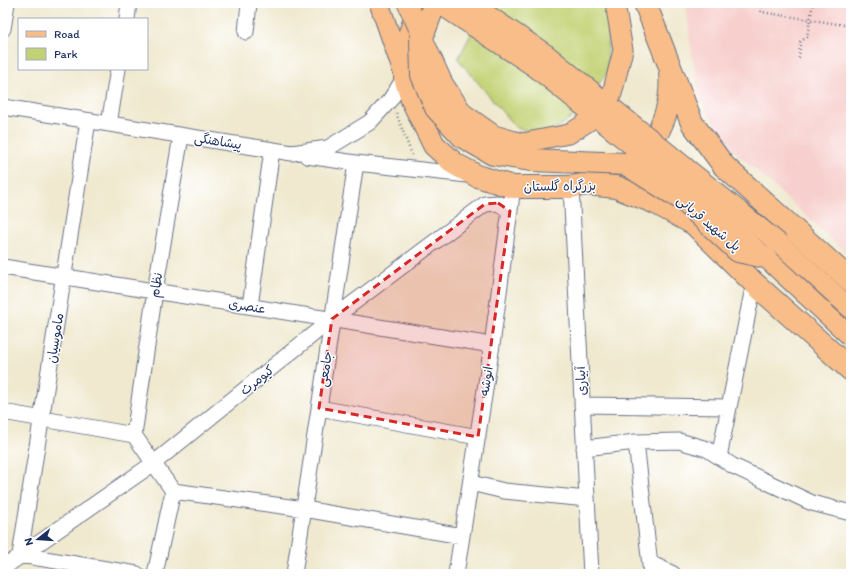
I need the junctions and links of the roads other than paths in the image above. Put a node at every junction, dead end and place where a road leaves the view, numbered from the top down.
1 (7, 3) edge
2 (129, 3) edge
3 (249, 3) edge
4 (378, 3) edge
5 (407, 3) edge
6 (421, 3) edge
7 (438, 3) edge
8 (470, 3) edge
9 (615, 3) edge
10 (644, 3) edge
11 (126, 18) edge
12 (3, 29) edge
13 (246, 32) dead end
14 (669, 66) junction
15 (118, 70) edge
16 (405, 77) junction
17 (3, 107) edge
18 (88, 121) junction
19 (109, 124) junction
20 (181, 136) junction
21 (272, 150) junction
22 (292, 153) junction
23 (356, 163) junction
24 (478, 176) junction
25 (579, 186) junction
26 (513, 187) junction
27 (510, 211) junction
28 (772, 251) junction
29 (3, 267) edge
30 (65, 277) junction
31 (851, 281) edge
32 (754, 283) junction
33 (155, 291) junction
34 (250, 306) junction
35 (851, 309) edge
36 (332, 320) junction
37 (851, 337) edge
38 (492, 345) junction
39 (851, 370) edge
40 (582, 405) junction
41 (729, 407) junction
42 (319, 408) junction
43 (3, 412) edge
44 (42, 418) junction
45 (134, 435) junction
46 (478, 437) junction
47 (636, 442) junction
48 (584, 448) junction
49 (719, 457) junction
50 (154, 463) junction
51 (471, 483) junction
52 (173, 491) junction
53 (587, 499) junction
54 (304, 509) junction
55 (851, 513) edge
56 (462, 536) junction
57 (20, 555) junction
58 (3, 568) edge
59 (650, 568) edge
60 (137, 574) edge
61 (156, 574) edge
62 (294, 574) edge
63 (456, 574) edge
64 (591, 574) edge
65 (673, 574) edge

1 - 12 street
2 - 11 street
3 - 13 street
4 - 16 main road
5 - 9 main road, bridge
6 - 16 highway
7 - 28 main road, پل شهید قربانی, bridge
7 - 28 highway, پل شهید قربانی, bridge
8 - 28 main road, bridge
10 - 14 highway
14 - 25 highway
14 - 31 highway
15 - 19 street
16 - 22 street, پیشاهنگی
16 - 24 highway, بزرگراه گلستان
17 - 18 street, پیشاهنگی
18 - 19 street, پیشاهنگی
18 - 30 street, ماموسیان
19 - 20 street, پیشاهنگی
20 - 21 street, پیشاهنگی
20 - 33 street, نظام
21 - 22 street, پیشاهنگی
21 - 34 street
22 - 23 street
23 - 24 street
23 - 36 street, جامعی
24 - 26 highway, بزرگراه گلستان
25 - 26 highway, بزرگراه گلستان
25 - 32 highway, بزرگراه گلستان
25 - 40 street, آبیاری
26 - 27 street, انوشه
27 - 36 street, کیومرث
27 - 38 street, انوشه
28 - 35 main road
28 - 37 main road
29 - 30 street, عنصری
30 - 33 street, عنصری
30 - 44 street, ماموسیان
32 - 39 highway, بزرگراه گلستان
32 - 41 street
33 - 34 street, عنصری
33 - 45 street, نظام
34 - 36 street, عنصری
36 - 38 street, عنصری
36 - 42 street, جامعی
36 - 50 street, کیومرث
38 - 46 street, انوشه
40 - 41 street
40 - 48 street, آبیاری
41 - 49 street
42 - 46 street
42 - 54 street, جامعی
43 - 44 street
44 - 45 street
44 - 57 street, ماموسیان
45 - 50 street
46 - 51 street, انوشه
47 - 48 street
47 - 49 street
47 - 59 street
48 - 53 street, آبیاری
49 - 55 street
50 - 52 street
50 - 57 street, کیومرث
51 - 53 street
51 - 56 street, انوشه
52 - 54 street
52 - 61 street
53 - 64 street, آبیاری
54 - 56 street
54 - 62 street, جامعی
56 - 63 street, انوشه
57 - 58 street, کیومرث
57 - 60 street
59 - 65 street

